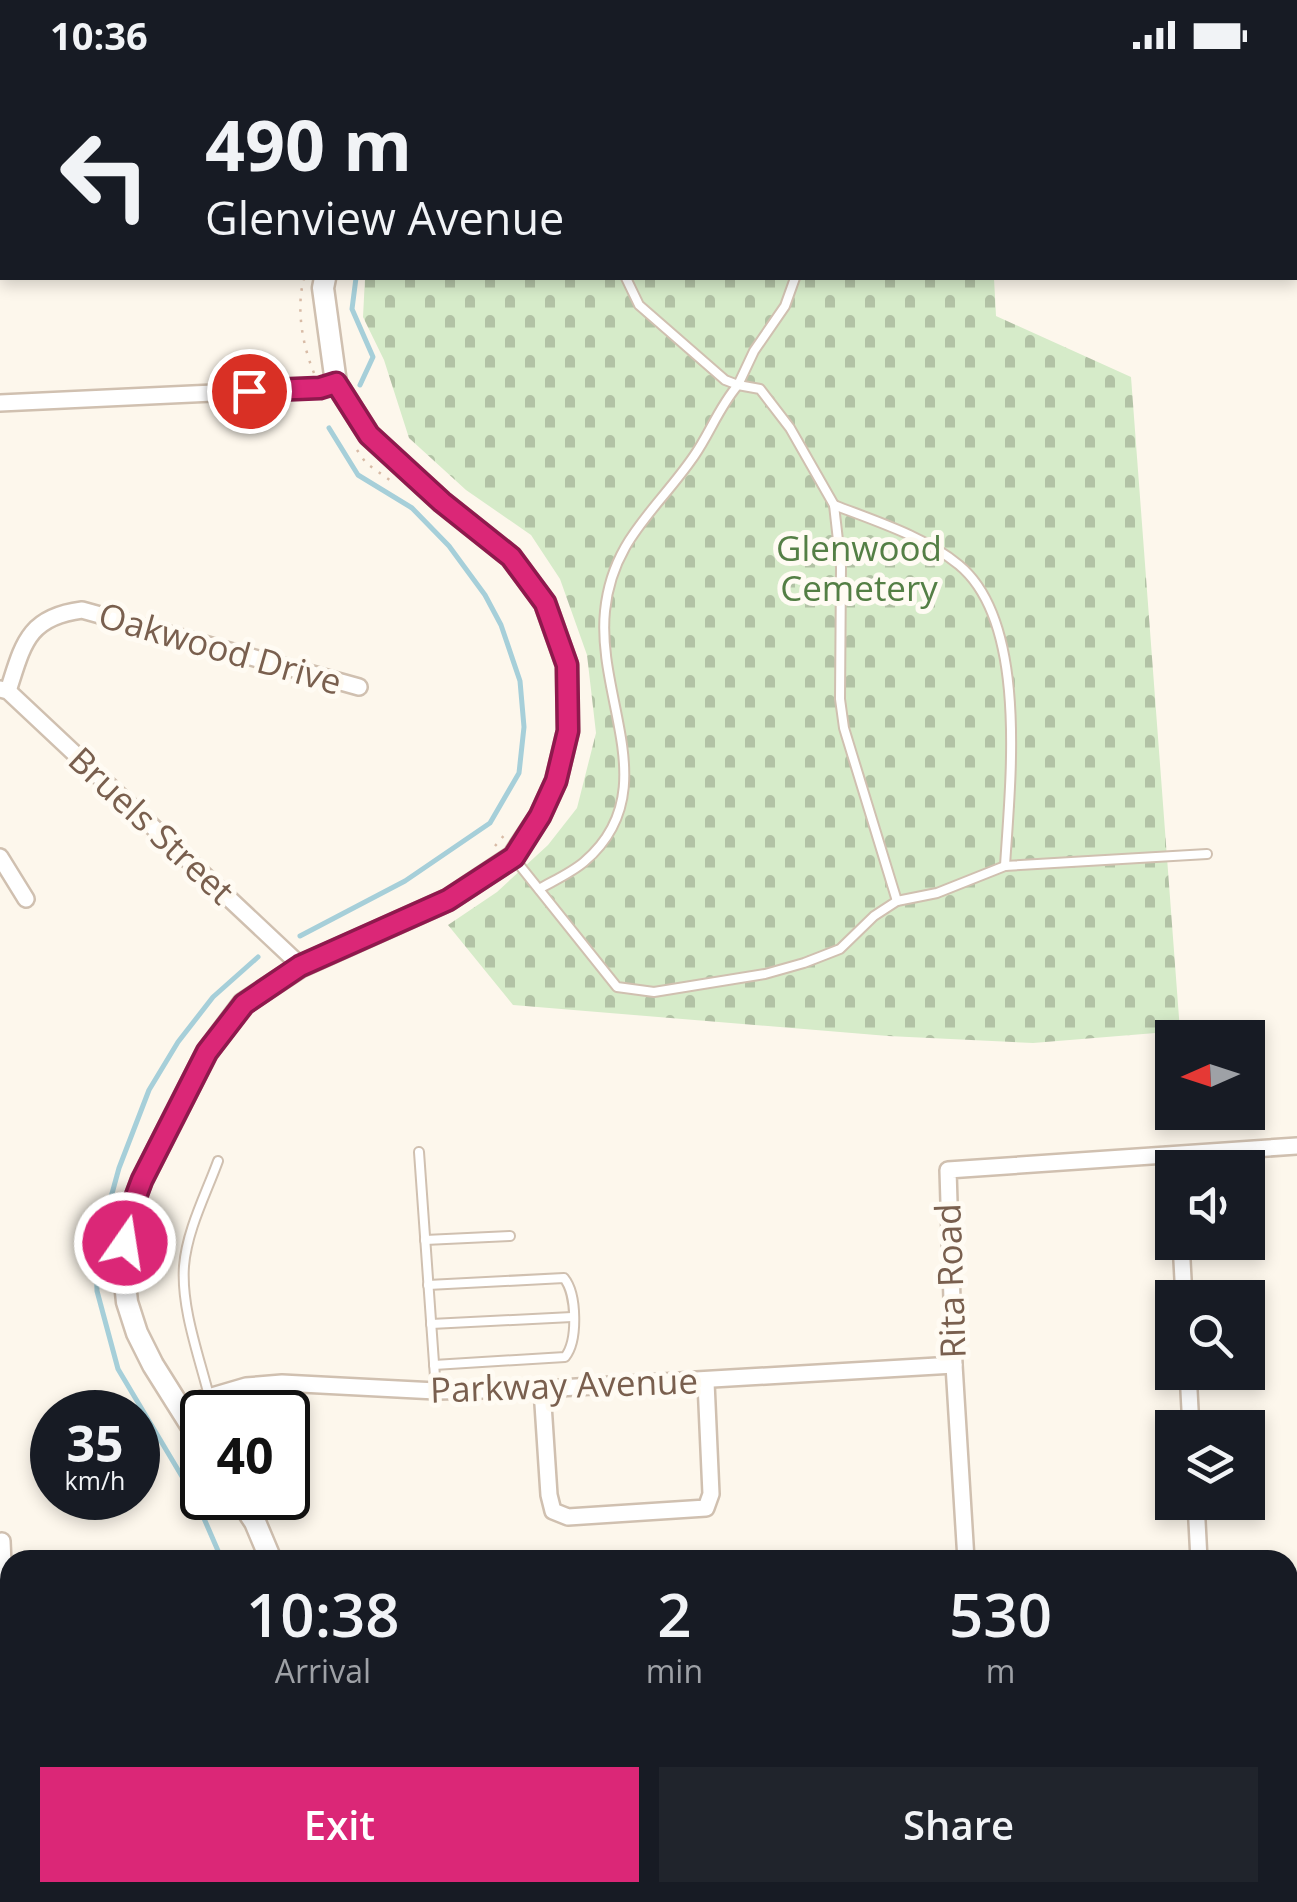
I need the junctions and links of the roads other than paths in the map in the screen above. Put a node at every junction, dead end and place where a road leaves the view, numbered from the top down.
1 (325, 280) edge
2 (627, 280) edge
3 (794, 280) edge
4 (738, 385) junction
5 (328, 386) junction
6 (0, 403) edge
7 (834, 504) junction
8 (359, 687) dead end
9 (4, 690) edge
10 (1207, 854) dead end
11 (0, 857) edge
12 (514, 857) junction
13 (1005, 866) junction
14 (539, 889) junction
15 (26, 899) dead end
16 (898, 901) junction
17 (300, 966) junction
18 (1297, 1146) edge
19 (1265, 1150) edge
20 (419, 1152) dead end
21 (218, 1162) dead end
22 (1155, 1162) edge
23 (510, 1236) dead end
24 (425, 1240) junction
25 (428, 1284) junction
26 (572, 1317) junction
27 (431, 1324) junction
28 (434, 1364) junction
29 (954, 1365) junction
30 (706, 1382) junction
31 (208, 1390) edge
32 (231, 1390) edge
33 (542, 1390) junction
34 (436, 1391) junction
35 (178, 1406) joint
36 (180, 1411) edge
37 (252, 1520) edge
38 (1197, 1520) edge
39 (267, 1550) edge
40 (965, 1550) edge
41 (1198, 1550) edge

1 - 5 street
2 - 4 lane
3 - 4 lane
4 - 7 lane
4 - 14 lane
5 - 6 street
5 - 12 street
7 - 13 lane
7 - 16 lane
8 - 9 street, Oakwood Drive
9 - 17 street, Bruels Street
10 - 13 lane
11 - 15 street
12 - 14 lane
12 - 17 street
13 - 16 lane
14 - 16 lane
17 - 35 street
18 - 19 street, Rita Road
20 - 24 lane
21 - 31 lane
22 - 29 street, Rita Road
23 - 24 lane
24 - 25 lane
25 - 26 lane
25 - 27 lane
26 - 27 lane
26 - 28 lane
27 - 28 lane
28 - 34 lane
29 - 30 street, Parkway Avenue
29 - 40 street, Rita Road
30 - 33 street, Parkway Avenue
30 - 33 street
32 - 34 street, Parkway Avenue
33 - 34 street, Parkway Avenue
35 - 36 street
37 - 39 street
38 - 41 street

